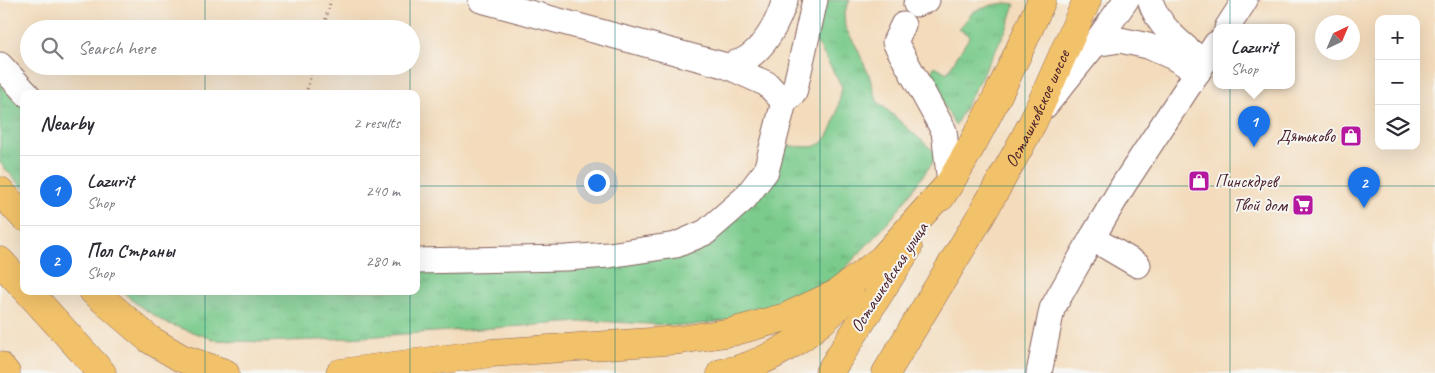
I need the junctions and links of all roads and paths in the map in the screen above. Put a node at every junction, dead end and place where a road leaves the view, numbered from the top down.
1 (331, 0) edge
2 (481, 0) edge
3 (785, 0) edge
4 (815, 0) edge
5 (1042, 0) edge
6 (1087, 0) edge
7 (1126, 0) edge
8 (1150, 0) edge
9 (1245, 0) edge
10 (325, 20) edge
11 (1230, 24) edge
12 (903, 25) dead end
13 (1095, 44) junction
14 (1206, 59) edge
15 (0, 65) edge
16 (727, 66) junction
17 (311, 75) edge
18 (23, 90) edge
19 (307, 90) edge
20 (784, 102) junction
21 (1033, 122) junction
22 (950, 182) junction
23 (0, 191) edge
24 (20, 213) edge
25 (1092, 238) junction
26 (882, 259) junction
27 (0, 261) edge
28 (420, 261) edge
29 (1138, 265) dead end
30 (20, 283) edge
31 (936, 290) junction
32 (32, 295) edge
33 (95, 295) edge
34 (97, 295) edge
35 (0, 366) edge
36 (6, 373) edge
37 (102, 373) edge
38 (167, 373) edge
39 (225, 373) edge
40 (340, 373) edge
41 (721, 373) edge
42 (829, 373) edge
43 (886, 373) edge
44 (901, 373) edge
45 (1038, 373) edge

1 - 10 path
2 - 16 street
3 - 16 street
4 - 20 street
5 - 22 main road
6 - 21 main road, Осташковское шоссе
7 - 13 street
8 - 14 street
9 - 11 street
12 - 22 street
13 - 14 street
13 - 21 street
14 - 25 street
15 - 18 street
16 - 20 street
17 - 19 path
20 - 28 street
21 - 31 main road, Осташковское шоссе
22 - 26 main road
22 - 42 main road, Осташковская улица
23 - 24 main road
25 - 29 street
25 - 45 street
26 - 40 main road
26 - 41 main road
27 - 30 main road
31 - 43 main road
31 - 44 main road
32 - 37 main road
33 - 38 main road
34 - 39 main road
35 - 36 main road

